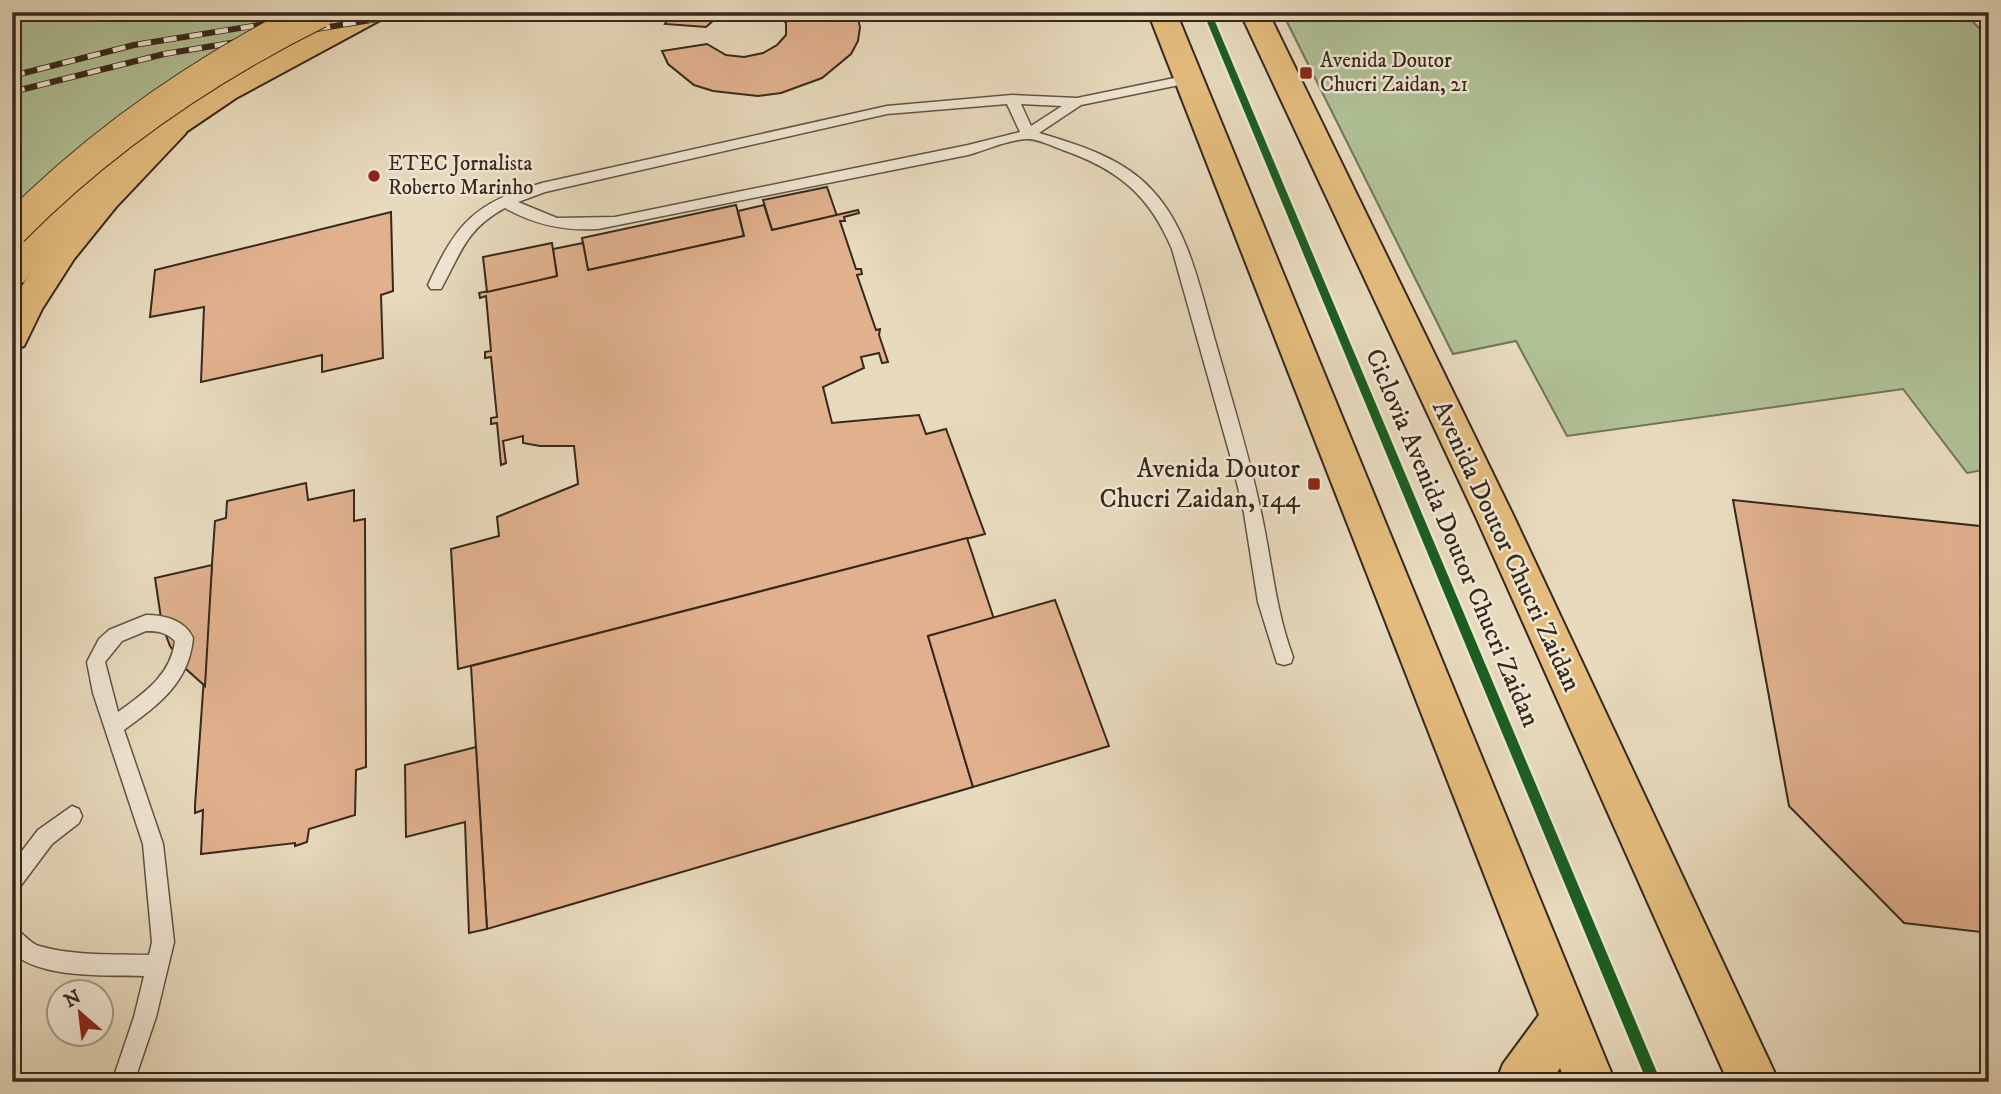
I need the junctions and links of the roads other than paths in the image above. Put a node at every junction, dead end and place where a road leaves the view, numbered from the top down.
1 (319, 12) edge
2 (374, 12) edge
3 (1162, 12) edge
4 (1254, 12) edge
5 (1189, 79) junction
6 (1012, 99) junction
7 (1077, 102) junction
8 (182, 119) junction
9 (1028, 134) junction
10 (504, 201) junction
11 (12, 230) edge
12 (12, 274) edge
13 (436, 285) dead end
14 (12, 337) edge
15 (1284, 657) dead end
16 (115, 725) junction
17 (72, 816) dead end
18 (12, 881) edge
19 (12, 937) edge
20 (157, 966) junction
21 (1565, 1019) junction
22 (123, 1082) edge
23 (1521, 1082) edge
24 (1590, 1082) edge
25 (1755, 1082) edge

1 - 11 main road, bridge
2 - 8 main road
3 - 5 main road
4 - 25 main road, Avenida Doutor Chucri Zaidan
5 - 7 lane
5 - 21 main road
6 - 7 lane
6 - 9 lane
6 - 10 lane
7 - 9 lane
8 - 12 main road
8 - 14 main road
9 - 10 lane
9 - 15 lane
10 - 13 lane
16 - 16 lane
16 - 20 lane
17 - 18 lane
19 - 20 lane
20 - 22 lane
21 - 23 main road
21 - 24 main road

